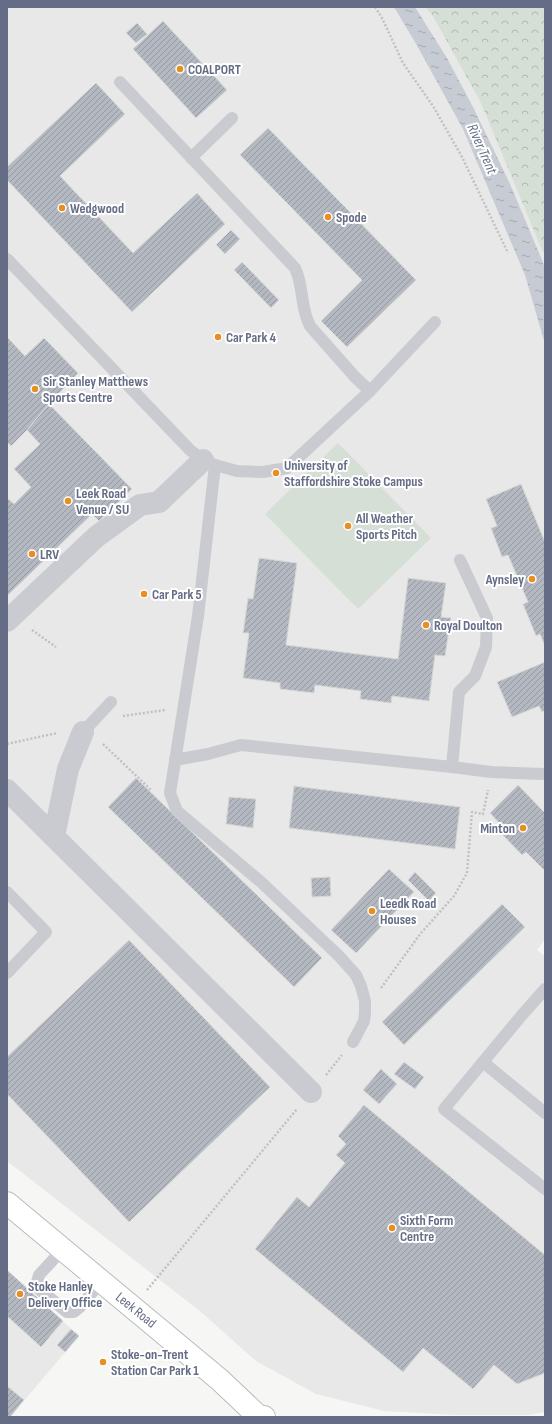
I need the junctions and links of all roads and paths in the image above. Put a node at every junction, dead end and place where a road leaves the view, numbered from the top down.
1 (375, 7) edge
2 (120, 82) dead end
3 (232, 118) dead end
4 (191, 158) junction
5 (508, 253) dead end
6 (7, 259) edge
7 (435, 322) dead end
8 (370, 391) junction
9 (209, 462) junction
10 (460, 560) dead end
11 (10, 617) edge
12 (56, 647) dead end
13 (111, 702) dead end
14 (184, 707) junction
15 (88, 727) junction
16 (7, 744) edge
17 (175, 760) junction
18 (452, 767) junction
19 (491, 772) junction
20 (545, 774) edge
21 (10, 797) edge
22 (177, 811) junction
23 (54, 836) junction
24 (7, 892) edge
25 (7, 973) edge
26 (545, 989) edge
27 (365, 1001) junction
28 (353, 1042) joint
29 (484, 1062) junction
30 (311, 1092) junction
31 (545, 1113) edge
32 (545, 1189) edge
33 (7, 1203) edge
34 (63, 1249) junction
35 (101, 1282) junction
36 (133, 1308) junction
37 (264, 1417) edge

1 - 5 path
2 - 4 lane
3 - 4 lane
4 - 8 lane
6 - 9 lane
7 - 8 lane
8 - 9 lane
9 - 11 street
9 - 14 lane
10 - 18 lane
11 - 12 path
13 - 15 lane
14 - 15 path
14 - 17 lane
15 - 16 path
15 - 22 path
15 - 23 street
17 - 18 lane
17 - 22 lane
18 - 19 lane
19 - 20 lane
19 - 27 path
21 - 23 street
22 - 27 lane
23 - 30 street
24 - 25 lane
26 - 29 lane
27 - 28 lane
28 - 30 path
29 - 31 lane
29 - 32 lane
30 - 36 path
33 - 34 highway, Leek Road
34 - 35 highway, Leek Road
34 - 35 lane
35 - 36 highway, Leek Road
36 - 37 highway, Leek Road

